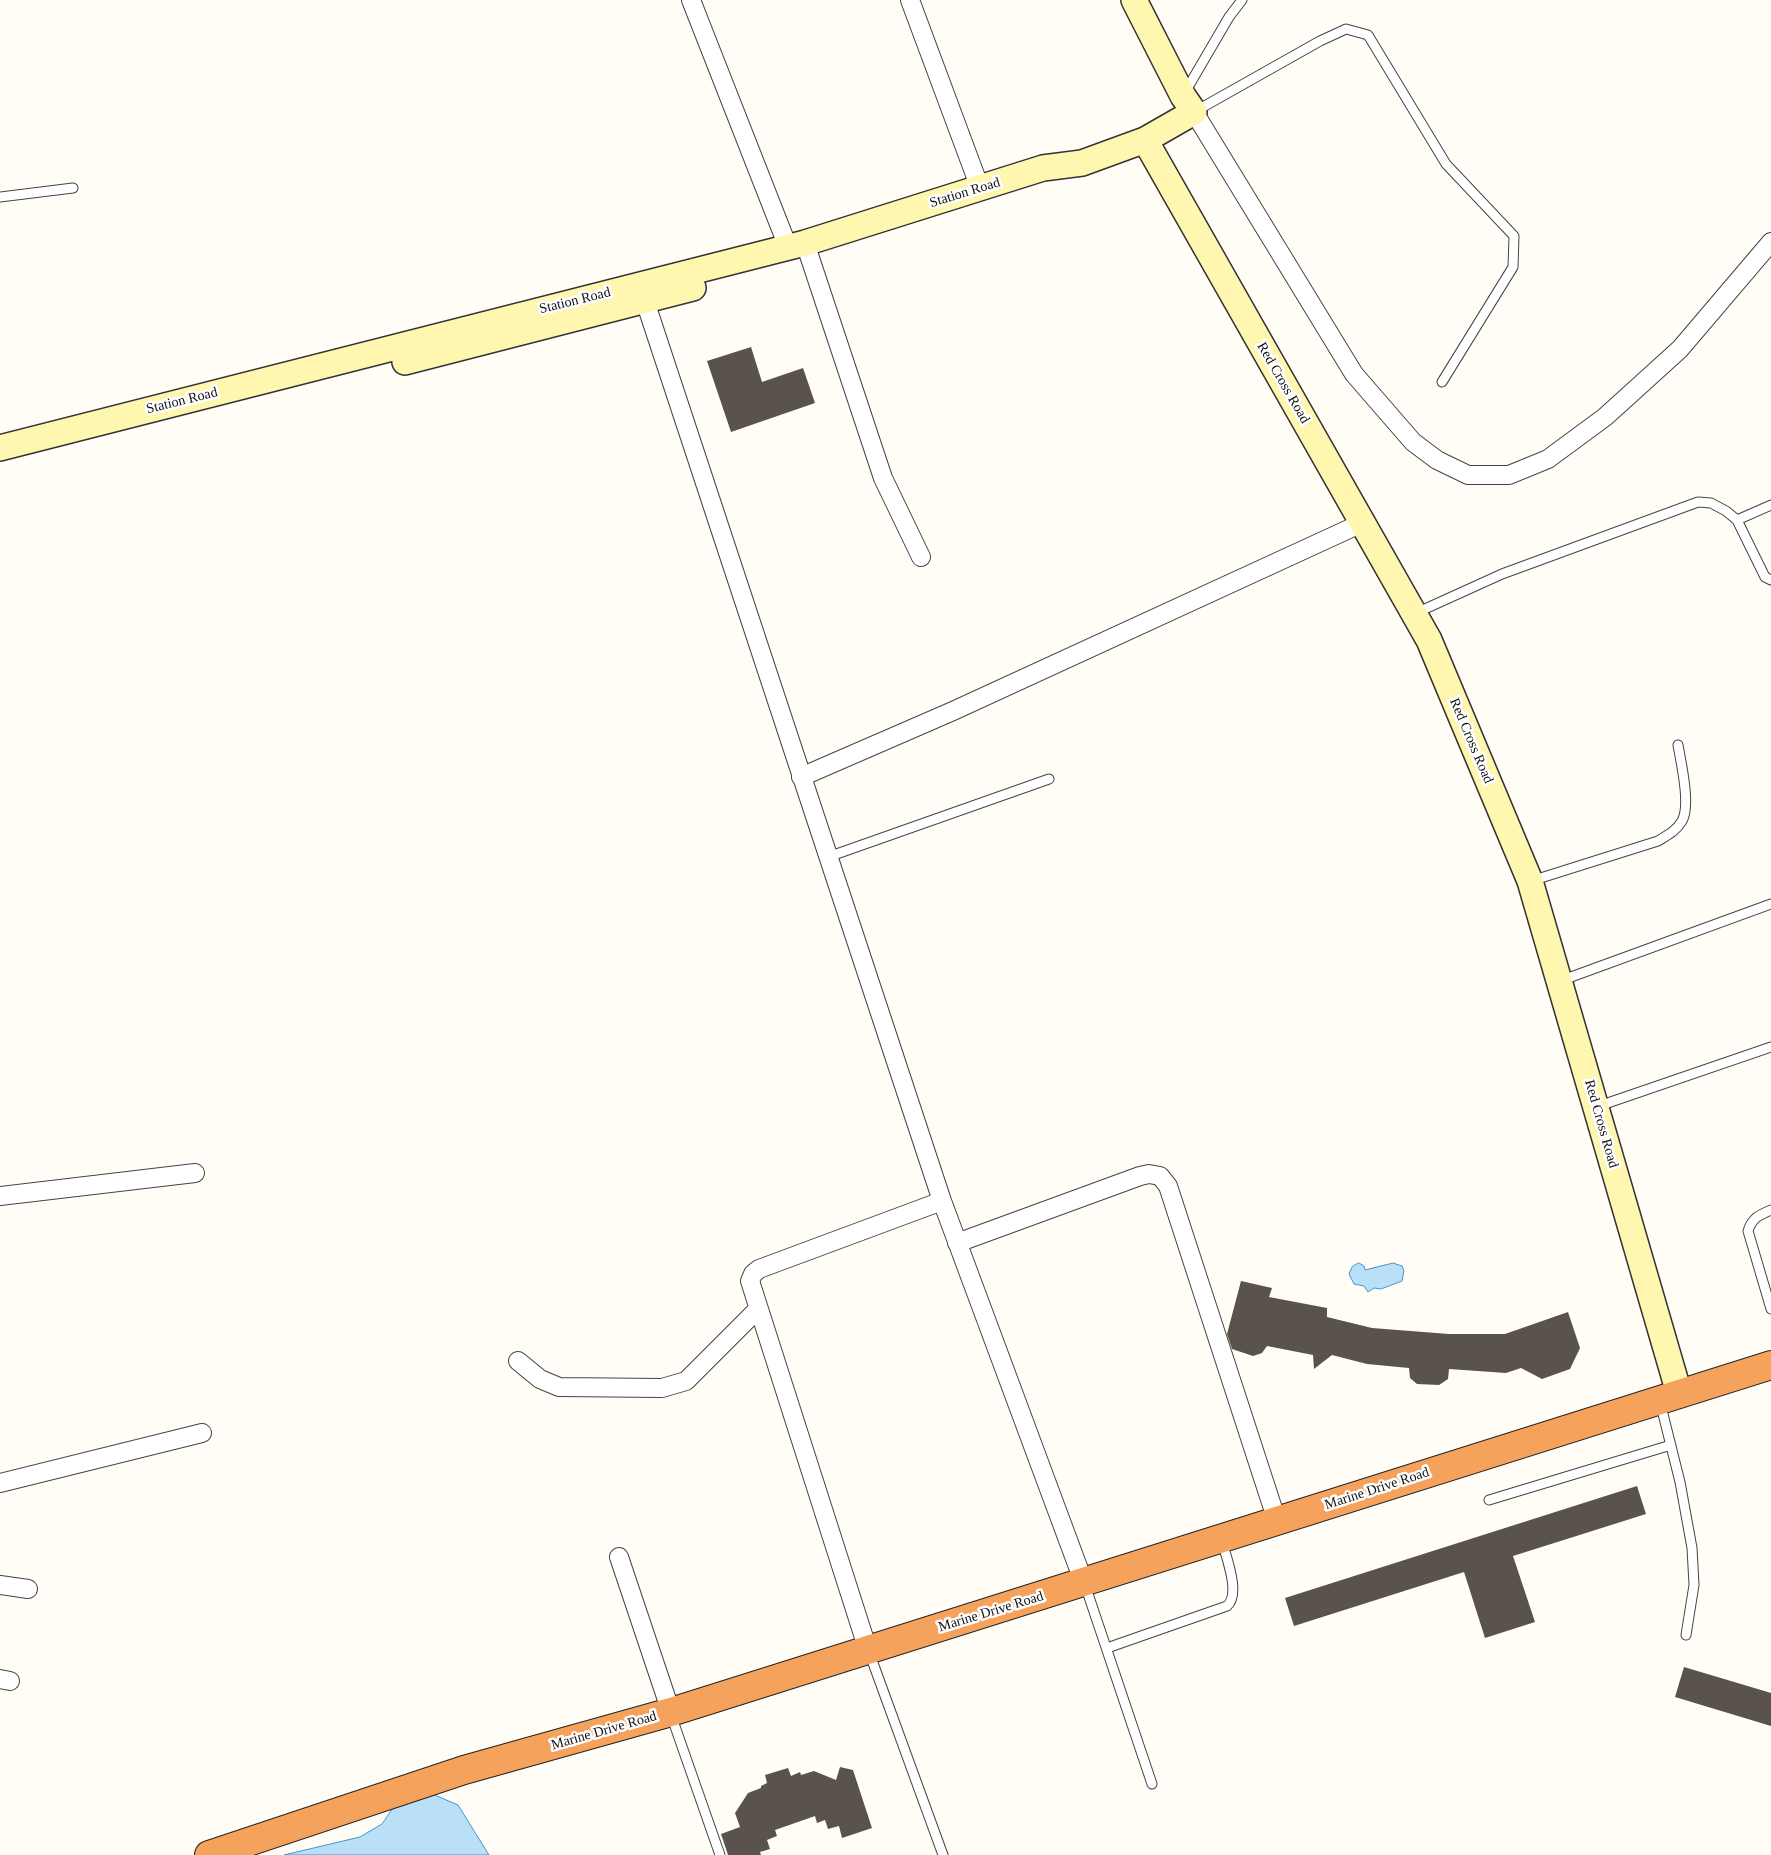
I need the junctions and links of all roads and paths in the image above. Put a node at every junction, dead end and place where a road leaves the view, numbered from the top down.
1 (691, 0) edge
2 (910, 0) edge
3 (1134, 0) edge
4 (1242, 0) edge
5 (1188, 104) junction
6 (1145, 140) junction
7 (1082, 164) junction
8 (73, 188) dead end
9 (980, 188) junction
10 (0, 197) edge
11 (1771, 242) edge
12 (801, 248) junction
13 (642, 293) junction
14 (1442, 382) dead end
15 (0, 448) edge
16 (0, 464) edge
17 (1771, 504) edge
18 (1738, 520) junction
19 (1362, 523) junction
20 (921, 556) dead end
21 (1771, 580) edge
22 (1414, 614) junction
23 (1678, 744) dead end
24 (801, 776) junction
25 (1049, 779) dead end
26 (828, 857) junction
27 (1530, 881) junction
28 (1771, 904) edge
29 (1560, 981) junction
30 (1771, 1047) edge
31 (1596, 1108) junction
32 (195, 1173) dead end
33 (0, 1196) edge
34 (942, 1201) junction
35 (1771, 1210) edge
36 (957, 1243) junction
37 (758, 1309) junction
38 (1771, 1309) edge
39 (518, 1361) dead end
40 (1771, 1365) edge
41 (1669, 1396) junction
42 (202, 1433) dead end
43 (1671, 1445) junction
44 (0, 1483) edge
45 (1489, 1500) dead end
46 (1277, 1521) junction
47 (1221, 1539) junction
48 (619, 1557) dead end
49 (1084, 1583) junction
50 (0, 1585) edge
51 (28, 1589) dead end
52 (1686, 1635) dead end
53 (1106, 1648) junction
54 (868, 1650) junction
55 (670, 1712) junction
56 (1152, 1784) dead end
57 (226, 1852) edge
58 (720, 1855) edge
59 (943, 1855) edge

1 - 12 street
2 - 9 street
3 - 5 main road
4 - 5 lane
5 - 6 main road, Station Road
5 - 11 street
5 - 14 lane
6 - 7 main road, Station Road
6 - 19 main road, Red Cross Road
7 - 9 main road, Station Road
7 - 12 main road
8 - 10 lane
9 - 12 main road, Station Road
12 - 13 main road, Station Road
12 - 20 street
13 - 15 main road, Station Road
13 - 16 main road
13 - 24 street
17 - 18 lane
18 - 21 lane
18 - 22 lane
19 - 22 main road, Red Cross Road
19 - 24 street
22 - 27 main road, Red Cross Road
23 - 27 lane
24 - 26 street
25 - 26 lane
26 - 34 street
27 - 29 main road, Red Cross Road
28 - 29 lane
29 - 31 main road, Red Cross Road
30 - 31 lane
31 - 41 main road, Red Cross Road
32 - 33 street
34 - 36 street
34 - 37 street
35 - 38 lane
36 - 46 street
36 - 49 street
37 - 39 street
37 - 54 street
40 - 41 highway, Marine Drive Road
41 - 43 lane
41 - 46 highway, Marine Drive Road
42 - 44 street
43 - 45 lane
43 - 52 lane
46 - 47 highway, Marine Drive Road
47 - 49 highway, Marine Drive Road
47 - 53 lane
48 - 55 street
49 - 53 lane
49 - 54 highway, Marine Drive Road
50 - 51 street
53 - 56 lane
54 - 55 highway, Marine Drive Road
54 - 59 lane
55 - 57 highway, Marine Drive Road
55 - 58 lane

